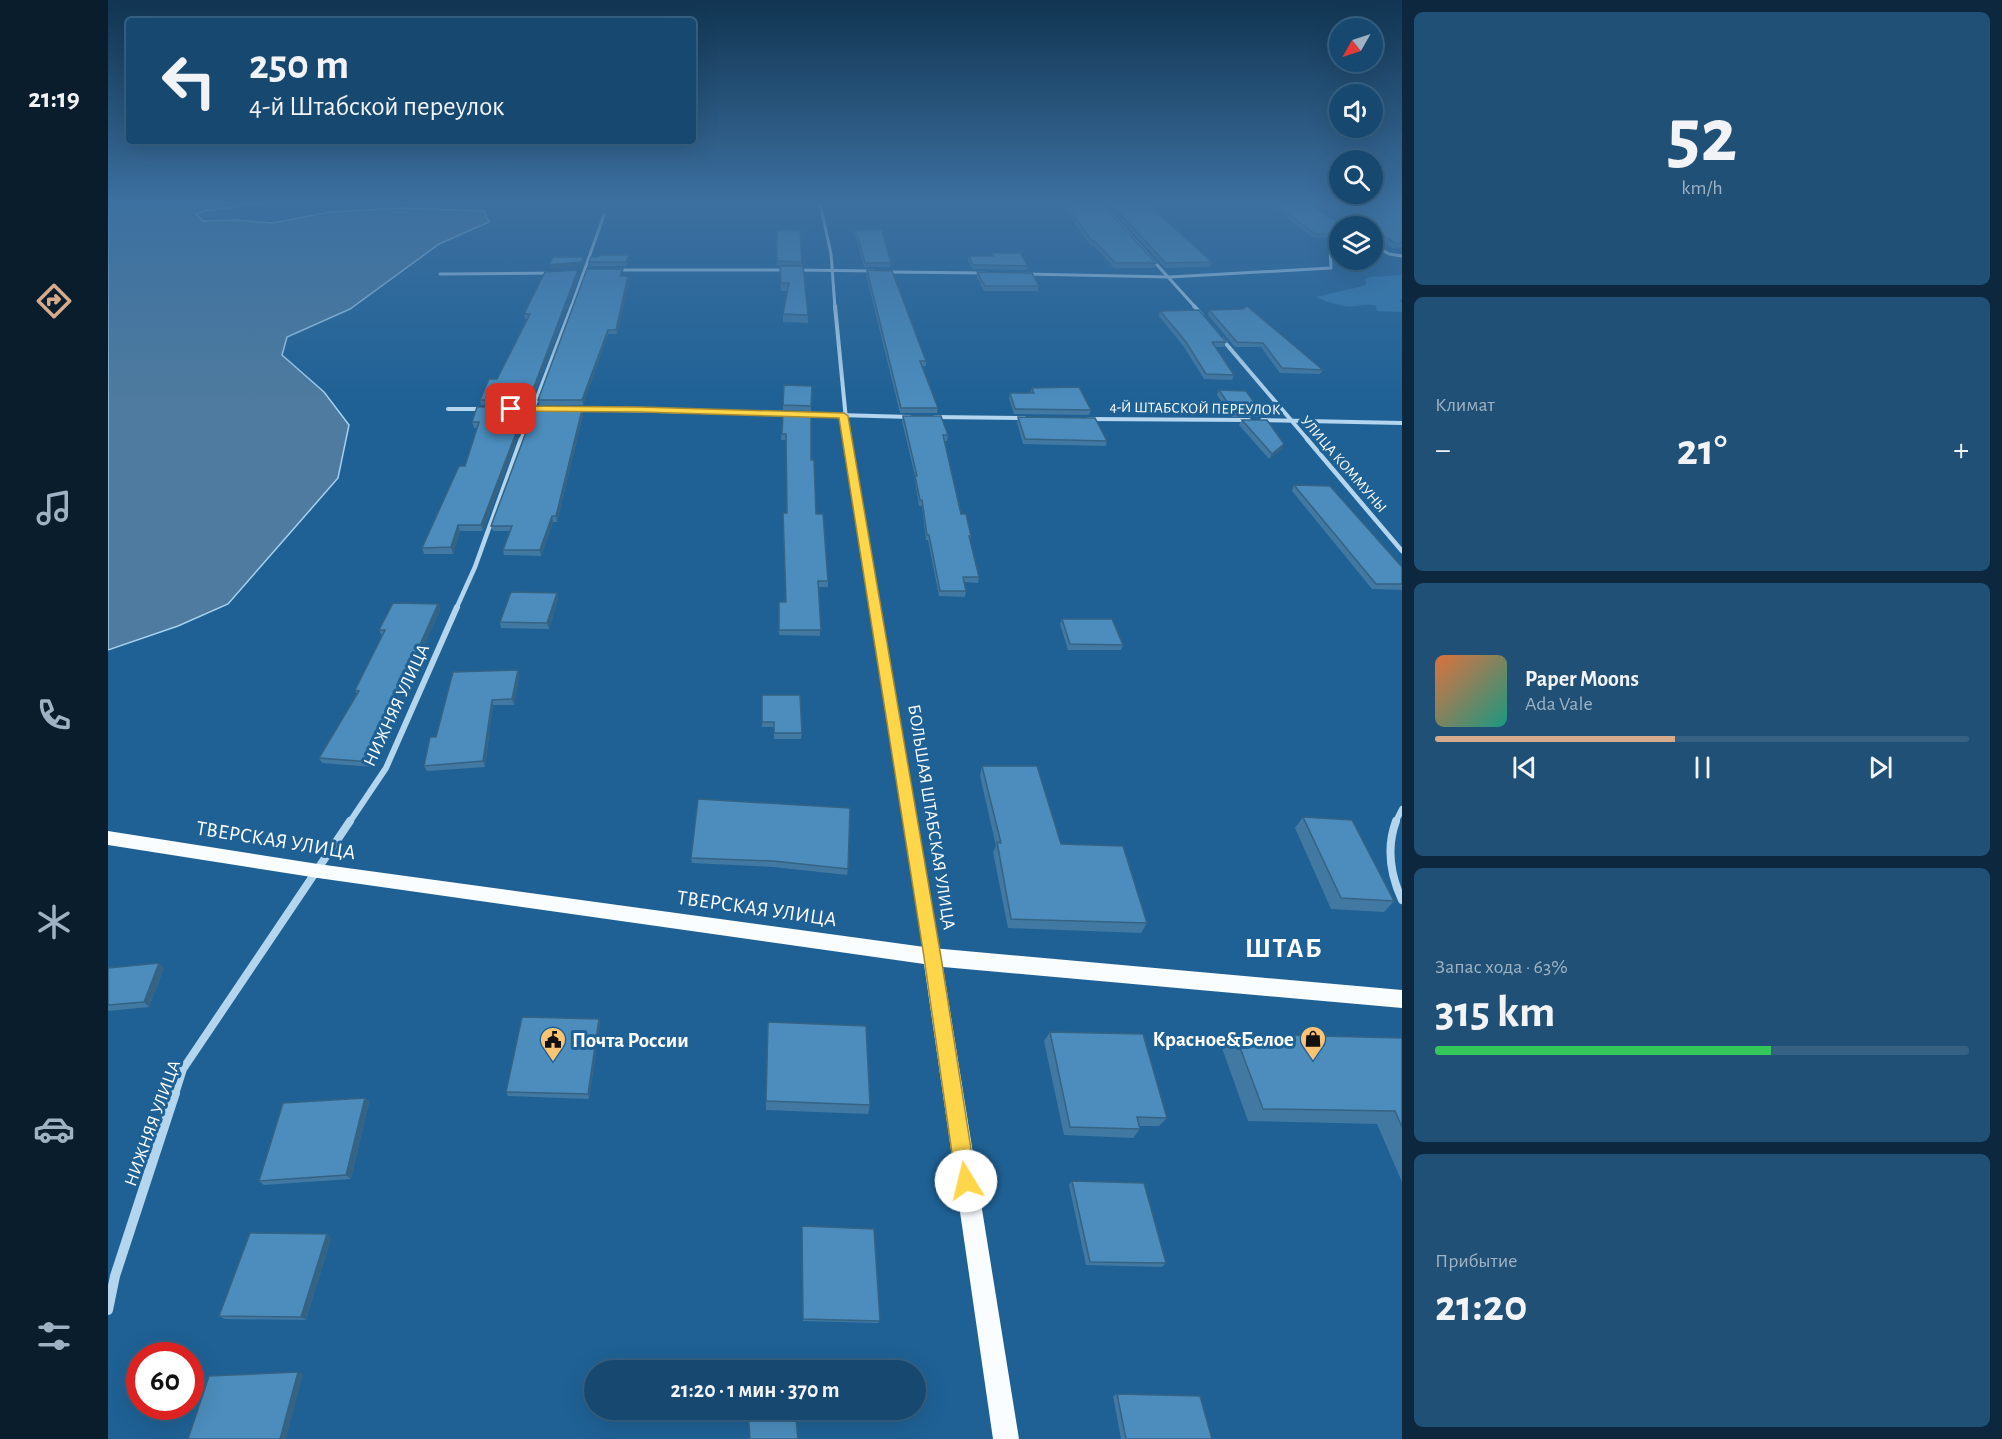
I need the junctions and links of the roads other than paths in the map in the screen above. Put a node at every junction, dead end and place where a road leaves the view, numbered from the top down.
1 (586, 270) joint
2 (832, 270) edge
3 (838, 270) edge
4 (1164, 270) edge
5 (1292, 270) edge
6 (574, 272) edge
7 (563, 273) edge
8 (440, 274) dead end
9 (995, 274) edge
10 (1018, 274) edge
11 (1170, 277) junction
12 (1207, 322) edge
13 (1215, 331) edge
14 (448, 409) dead end
15 (496, 409) edge
16 (532, 409) junction
17 (543, 409) edge
18 (564, 409) edge
19 (844, 416) junction
20 (914, 417) edge
21 (926, 417) edge
22 (1031, 418) edge
23 (1078, 418) edge
24 (1290, 421) junction
25 (1402, 423) edge
26 (1402, 551) edge
27 (1402, 809) edge
28 (108, 838) edge
29 (318, 871) junction
30 (1402, 900) edge
31 (933, 957) junction
32 (1402, 999) edge
33 (108, 1310) edge
34 (1006, 1439) edge

1 - 6 street
1 - 16 street, НИЖНЯЯ УЛИЦА
2 - 19 street, БОЛЬШАЯ ШТАБСКАЯ УЛИЦА
3 - 9 street
4 - 11 street
5 - 11 street
7 - 8 street
10 - 11 street
11 - 12 street
13 - 24 street, УЛИЦА КОММУНЫ
14 - 15 street
16 - 17 street
16 - 29 street, НИЖНЯЯ УЛИЦА
18 - 19 street
19 - 20 street
19 - 31 street, БОЛЬШАЯ ШТАБСКАЯ УЛИЦА
21 - 22 street
23 - 24 street, 4-Й ШТАБСКОЙ ПЕРЕУЛОК
24 - 25 street, 4-Й ШТАБСКОЙ ПЕРЕУЛОК
24 - 26 street, УЛИЦА КОММУНЫ
27 - 30 street
28 - 29 main road, ТВЕРСКАЯ УЛИЦА
29 - 31 main road, ТВЕРСКАЯ УЛИЦА
29 - 33 street, НИЖНЯЯ УЛИЦА
31 - 32 main road, ТВЕРСКАЯ УЛИЦА
31 - 34 main road, БОЛЬШАЯ ШТАБСКАЯ УЛИЦА

